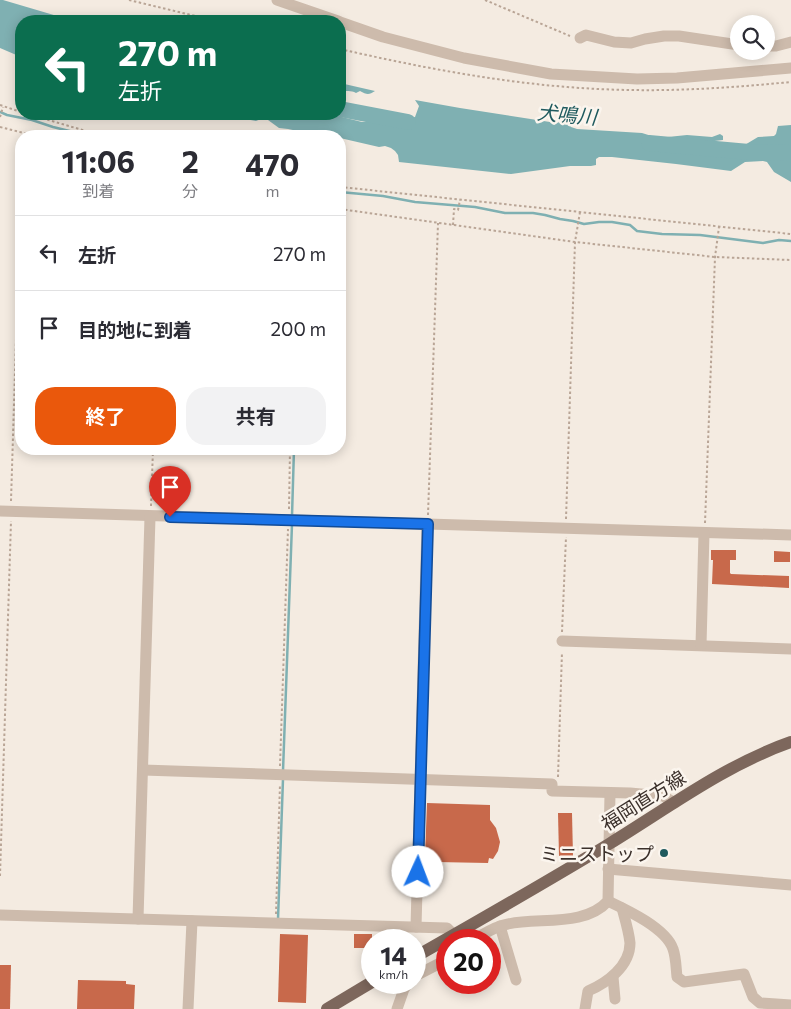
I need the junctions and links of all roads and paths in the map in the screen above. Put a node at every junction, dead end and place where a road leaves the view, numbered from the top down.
1 (129, 0) edge
2 (277, 0) edge
3 (485, 0) edge
4 (191, 15) edge
5 (319, 15) edge
6 (346, 24) edge
7 (580, 38) joint
8 (791, 42) edge
9 (730, 44) edge
10 (775, 46) edge
11 (346, 50) edge
12 (421, 67) dead end
13 (791, 68) edge
14 (0, 105) edge
15 (4, 106) junction
16 (15, 110) edge
17 (0, 116) edge
18 (48, 120) edge
19 (0, 127) edge
20 (83, 130) edge
21 (15, 132) edge
22 (346, 188) edge
23 (460, 200) junction
24 (346, 210) edge
25 (580, 212) junction
26 (438, 223) junction
27 (453, 225) junction
28 (719, 227) junction
29 (791, 234) edge
30 (575, 242) junction
31 (715, 257) junction
32 (791, 260) edge
33 (15, 303) edge
34 (153, 455) edge
35 (290, 455) edge
36 (5, 512) edge
37 (150, 517) junction
38 (288, 521) junction
39 (428, 524) junction
40 (566, 528) junction
41 (704, 533) junction
42 (791, 535) edge
43 (562, 641) junction
44 (701, 645) junction
45 (791, 648) edge
46 (791, 742) edge
47 (142, 770) junction
48 (280, 775) junction
49 (420, 780) junction
50 (555, 784) junction
51 (610, 793) junction
52 (675, 803) junction
53 (608, 845) junction
54 (608, 869) junction
55 (0, 876) edge
56 (791, 885) edge
57 (608, 901) junction
58 (622, 908) junction
59 (0, 915) edge
60 (138, 919) junction
61 (192, 921) junction
62 (275, 924) junction
63 (500, 926) junction
64 (416, 927) junction
65 (448, 929) edge
66 (464, 929) edge
67 (494, 929) edge
68 (613, 977) junction
69 (516, 980) dead end
70 (361, 989) edge
71 (402, 994) edge
72 (615, 999) dead end
73 (757, 1005) edge
74 (791, 1005) edge
75 (188, 1009) edge
76 (327, 1009) edge
77 (397, 1009) edge
78 (586, 1009) edge

1 - 4 path
2 - 5 street
3 - 7 path
6 - 13 street
7 - 9 street
8 - 10 street
11 - 12 path
14 - 15 path
15 - 16 path
15 - 17 path
18 - 20 path
19 - 21 path
22 - 23 path
23 - 25 path
23 - 27 path
24 - 26 path
25 - 28 path
25 - 30 path
26 - 27 path
26 - 39 path
27 - 30 path
28 - 29 path
28 - 31 path
30 - 31 path
30 - 40 path
31 - 32 path
31 - 41 path
33 - 36 path
34 - 37 path
35 - 38 path
36 - 37 street
36 - 55 path
37 - 38 street
37 - 47 street
38 - 39 street
38 - 48 path
39 - 40 street
39 - 49 street
40 - 41 street
40 - 43 path
41 - 42 street
41 - 44 street
43 - 44 street
43 - 50 path
44 - 45 street
46 - 52 main road, 福岡直方線
47 - 48 street
47 - 60 street
48 - 49 street
48 - 62 path
49 - 50 street
49 - 64 street
50 - 51 street
51 - 52 street
51 - 53 street
52 - 53 main road, 福岡直方線
53 - 54 street
53 - 66 main road, 福岡直方線
54 - 56 street
54 - 57 street
57 - 58 street
57 - 63 street
58 - 68 street
58 - 73 street
59 - 60 street
60 - 61 street
61 - 62 street
61 - 75 street
62 - 64 street
63 - 67 street
63 - 69 street
64 - 65 street
68 - 72 street
68 - 78 street
70 - 76 main road
71 - 77 street
73 - 74 street

